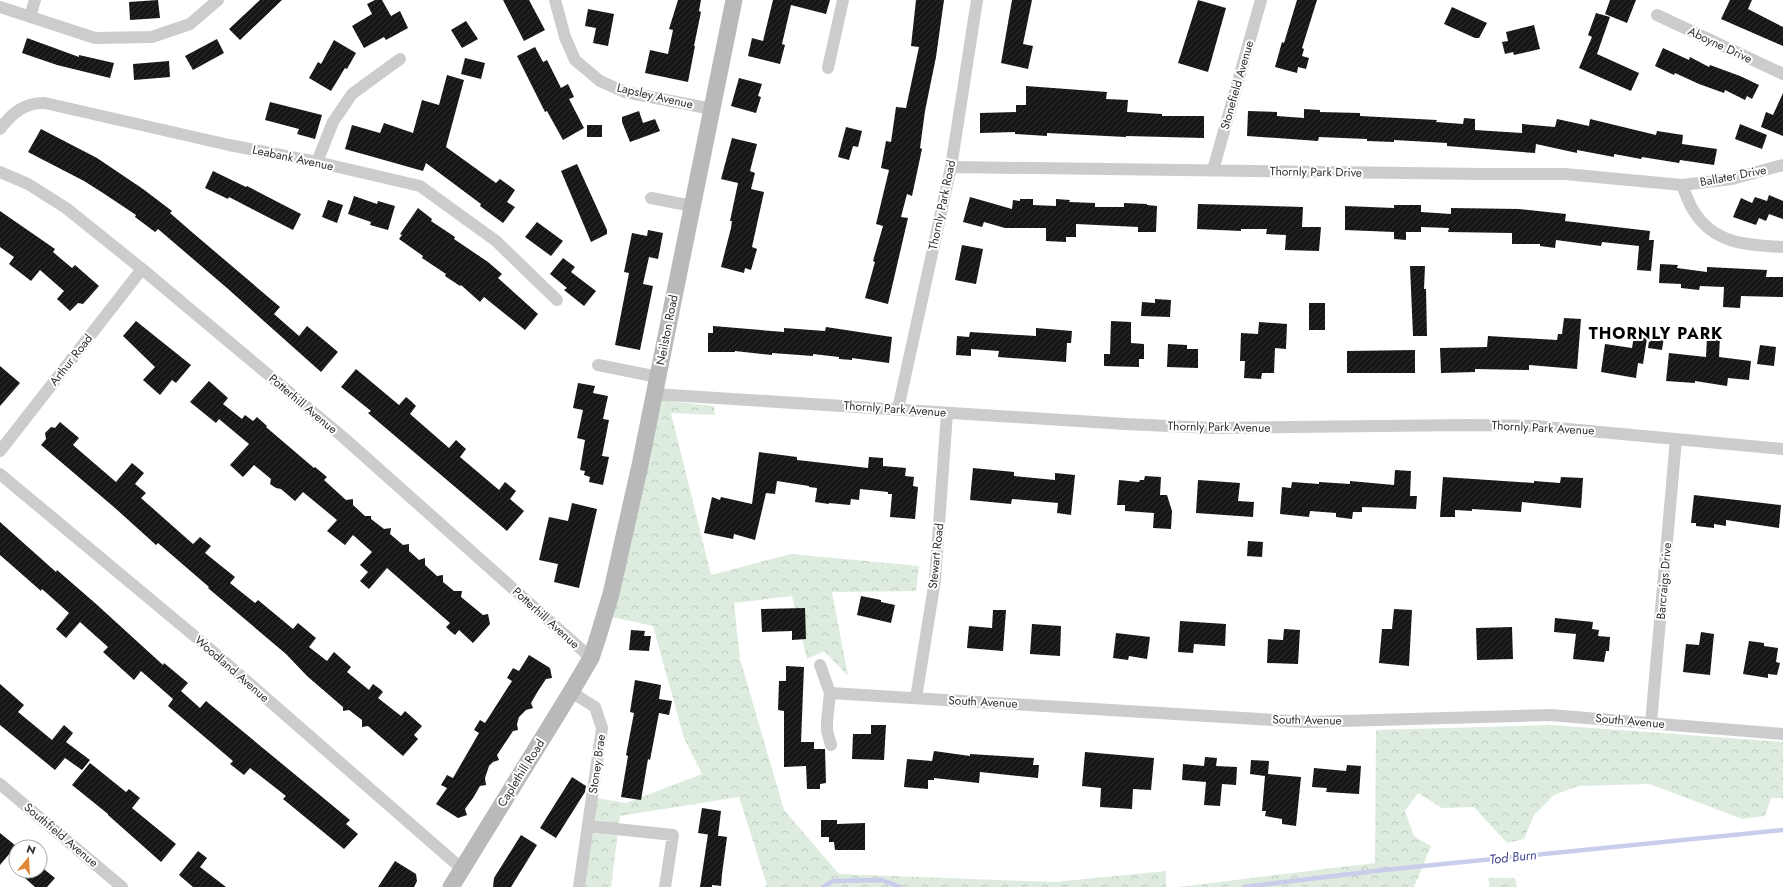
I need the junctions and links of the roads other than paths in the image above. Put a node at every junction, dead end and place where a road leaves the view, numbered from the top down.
1 (35, 0) edge
2 (218, 0) edge
3 (555, 0) edge
4 (734, 0) edge
5 (843, 0) edge
6 (977, 0) edge
7 (1261, 0) edge
8 (0, 8) edge
9 (1657, 15) dead end
10 (30, 17) junction
11 (400, 59) dead end
12 (828, 68) dead end
13 (1783, 74) edge
14 (712, 109) junction
15 (0, 129) edge
16 (317, 162) junction
17 (1783, 165) edge
18 (950, 167) junction
19 (1213, 170) junction
20 (0, 172) edge
21 (1682, 185) junction
22 (651, 198) dead end
23 (692, 206) junction
24 (1783, 247) edge
25 (142, 269) junction
26 (557, 300) dead end
27 (598, 365) dead end
28 (658, 377) junction
29 (654, 394) junction
30 (898, 409) junction
31 (947, 413) junction
32 (1676, 438) junction
33 (1783, 449) edge
34 (0, 451) edge
35 (0, 474) edge
36 (591, 658) junction
37 (820, 665) dead end
38 (571, 692) junction
39 (830, 693) junction
40 (916, 698) junction
41 (1651, 723) junction
42 (1783, 734) edge
43 (831, 745) dead end
44 (0, 784) edge
45 (588, 826) junction
46 (461, 868) junction
47 (122, 887) edge
48 (451, 887) edge
49 (579, 887) edge
50 (665, 887) edge

1 - 10 street
2 - 10 street
3 - 14 street, Lapsley Avenue
4 - 14 main road, Neilston Road
5 - 12 street
6 - 18 street, Thornly Park Road
7 - 19 street, Stonefield Avenue
8 - 10 street
9 - 13 street, Aboyne Drive
11 - 16 street
14 - 23 main road, Neilston Road
15 - 16 street, Leabank Avenue
16 - 26 street, Leabank Avenue
17 - 21 street, Ballater Drive
18 - 19 street, Thornly Park Drive
18 - 30 street, Thornly Park Road
19 - 21 street, Thornly Park Drive
20 - 25 street, Potterhill Avenue
21 - 24 street
22 - 23 street
23 - 28 main road, Neilston Road
25 - 34 street, Arthur Road
25 - 36 street, Potterhill Avenue
27 - 28 street
28 - 29 main road, Neilston Road
29 - 30 street, Thornly Park Avenue
29 - 36 main road, Neilston Road
30 - 31 street, Thornly Park Avenue
31 - 32 street, Thornly Park Avenue
31 - 40 street, Stewart Road
32 - 33 street, Thornly Park Avenue
32 - 41 street, Barcraigs Drive
35 - 46 street, Woodland Avenue
36 - 38 main road, Caplethill Road
37 - 39 street
38 - 45 street, Stoney Brae
38 - 46 main road, Caplethill Road
39 - 40 street, South Avenue
39 - 43 street
40 - 41 street, South Avenue
41 - 42 street, South Avenue
44 - 47 street, Southfield Avenue
45 - 49 street, Stoney Brae
45 - 50 street
46 - 48 main road, Caplethill Road

